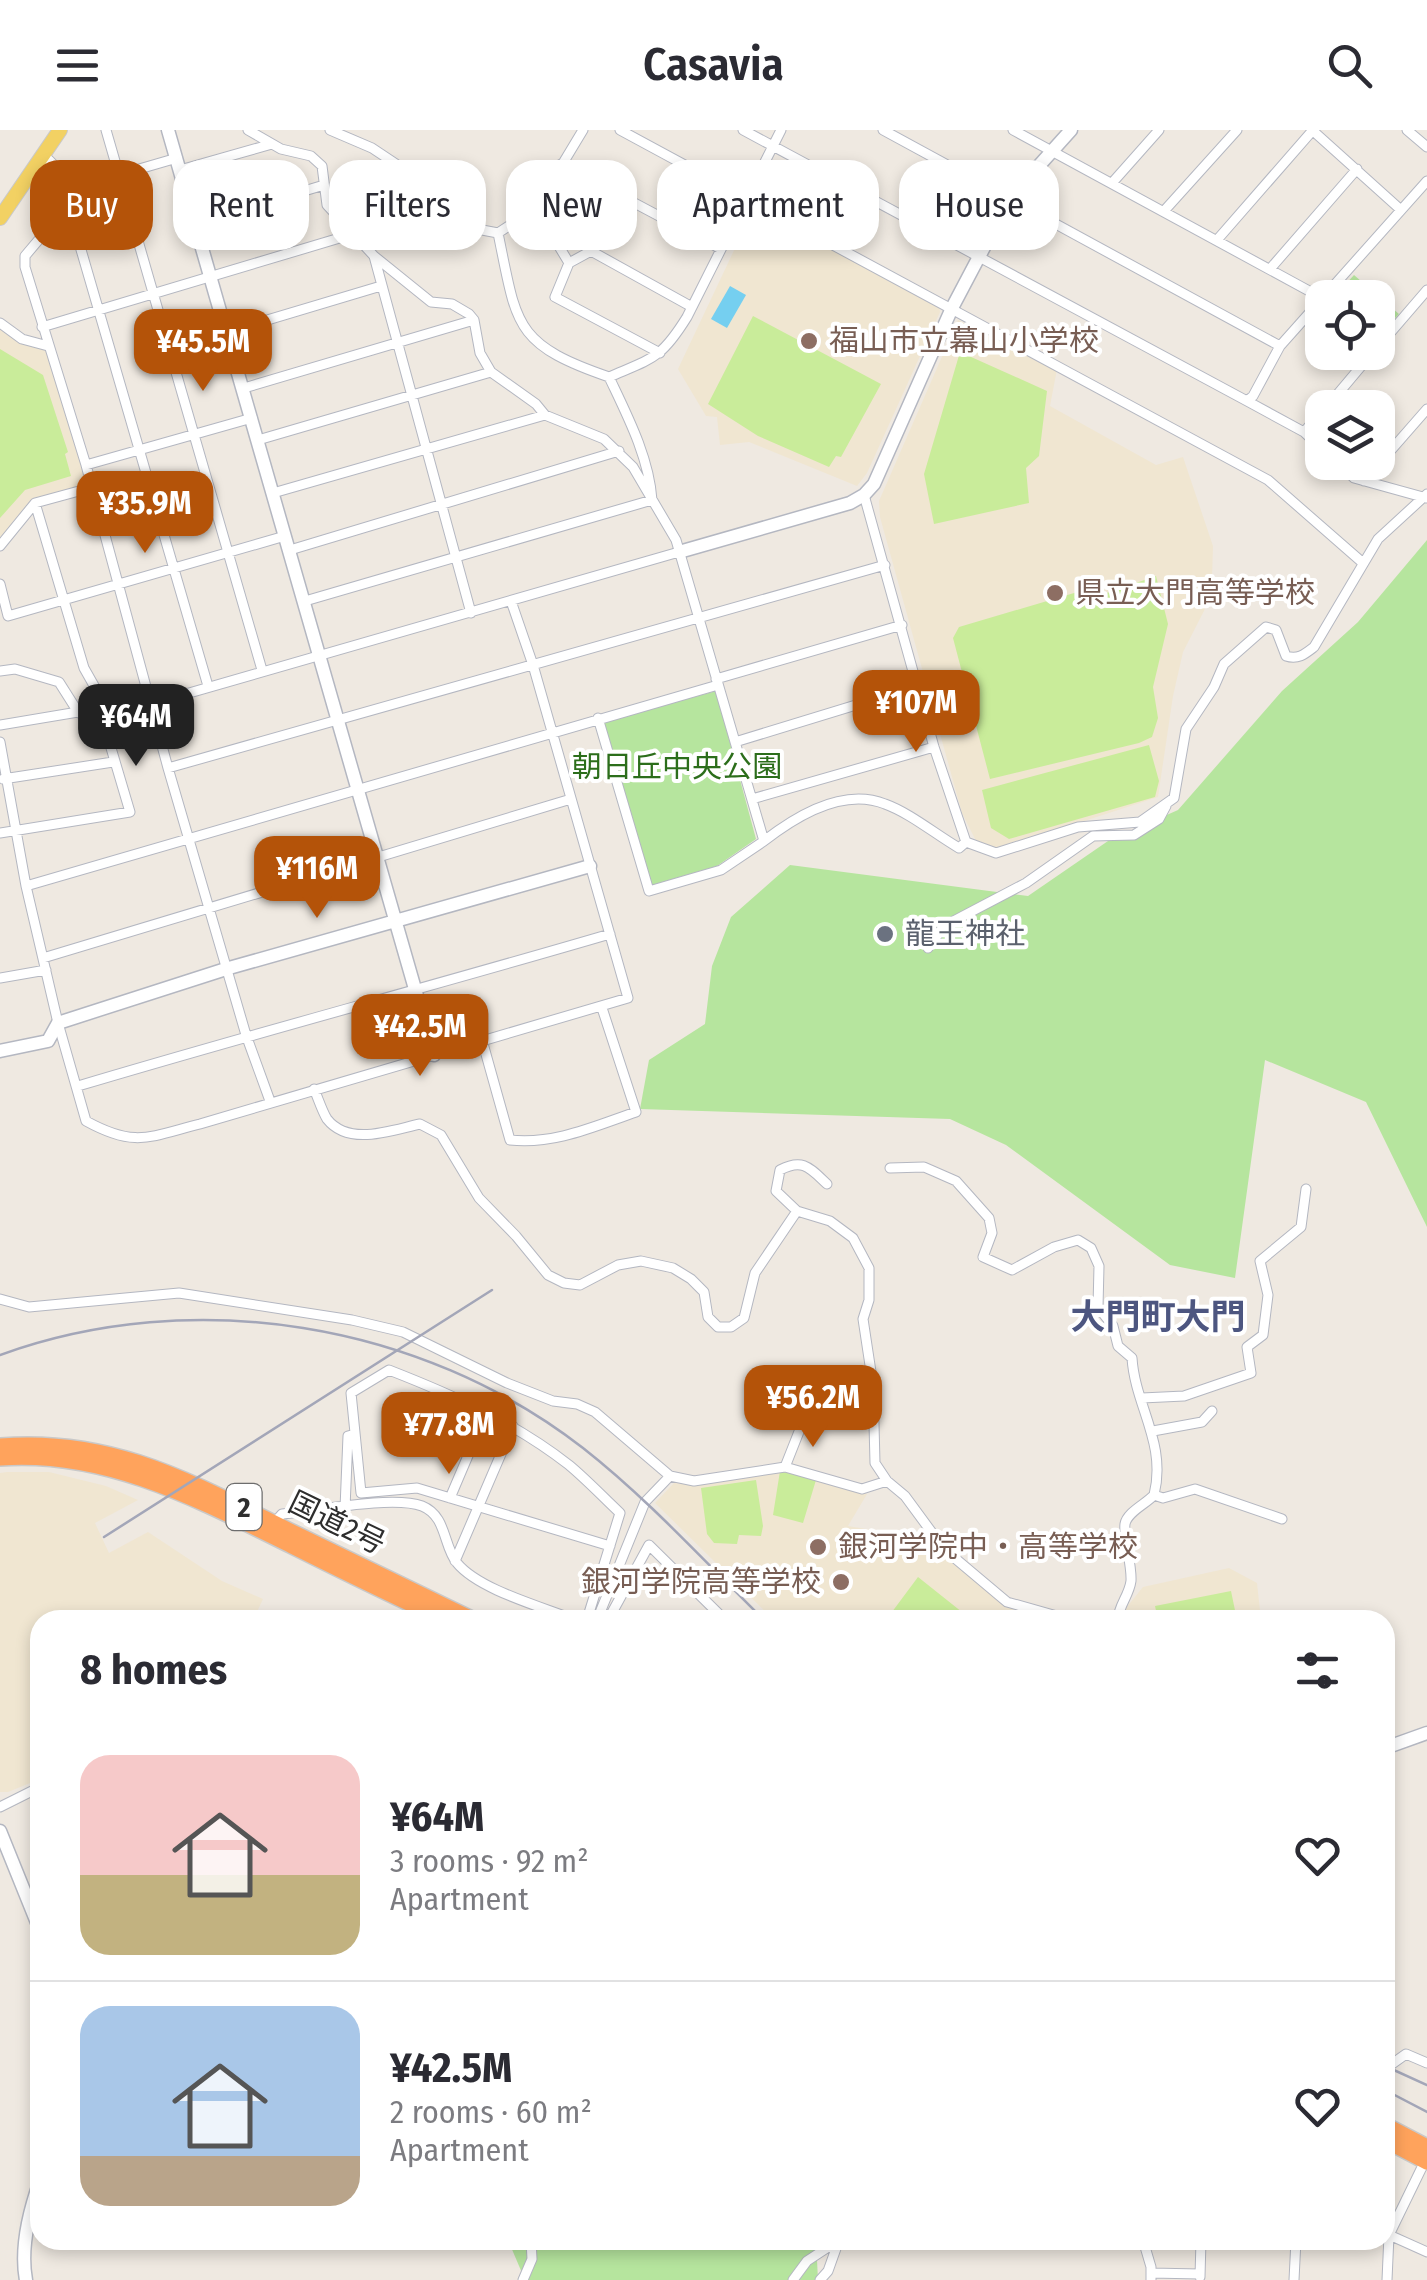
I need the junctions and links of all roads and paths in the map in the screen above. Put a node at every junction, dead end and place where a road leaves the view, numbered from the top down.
1 (60, 130) edge
2 (106, 130) edge
3 (168, 130) edge
4 (248, 130) edge
5 (330, 130) edge
6 (582, 130) edge
7 (744, 130) edge
8 (781, 130) edge
9 (883, 130) edge
10 (1013, 130) edge
11 (1070, 130) edge
12 (1159, 130) edge
13 (1237, 130) edge
14 (1313, 130) edge
15 (1408, 130) edge
16 (627, 132) edge
17 (272, 144) junction
18 (772, 145) junction
19 (1427, 147) edge
20 (1052, 150) junction
21 (44, 156) junction
22 (50, 160) edge
23 (115, 160) edge
24 (177, 160) edge
25 (197, 160) edge
26 (563, 160) edge
27 (676, 160) edge
28 (765, 160) edge
29 (939, 160) edge
30 (1043, 160) edge
31 (1357, 170) junction
32 (1427, 181) edge
33 (1112, 182) junction
34 (324, 185) junction
35 (309, 190) edge
36 (329, 208) edge
37 (1400, 210) junction
38 (1164, 211) junction
39 (0, 218) edge
40 (1059, 225) edge
41 (506, 228) edge
42 (498, 233) junction
43 (1217, 240) junction
44 (329, 241) edge
45 (31, 250) edge
46 (81, 250) edge
47 (141, 250) edge
48 (203, 250) edge
49 (368, 250) edge
50 (562, 250) edge
51 (720, 250) edge
52 (841, 250) edge
53 (983, 250) edge
54 (980, 255) junction
55 (374, 256) junction
56 (569, 262) junction
57 (1270, 269) junction
58 (210, 276) junction
59 (1338, 280) edge
60 (381, 286) junction
61 (1305, 289) edge
62 (1427, 290) edge
63 (153, 293) junction
64 (692, 307) junction
65 (98, 308) junction
66 (952, 308) junction
67 (1305, 317) edge
68 (474, 320) junction
69 (0, 323) edge
70 (42, 327) junction
71 (1395, 327) edge
72 (226, 332) junction
73 (396, 343) junction
74 (48, 346) junction
75 (1280, 346) junction
76 (660, 353) junction
77 (1358, 370) edge
78 (491, 372) junction
79 (609, 377) junction
80 (244, 388) junction
81 (1340, 390) edge
82 (412, 397) junction
83 (1247, 401) junction
84 (1427, 408) edge
85 (545, 415) junction
86 (252, 418) junction
87 (1304, 432) edge
88 (194, 434) junction
89 (258, 440) junction
90 (1395, 445) edge
91 (426, 449) junction
92 (140, 450) junction
93 (618, 451) junction
94 (86, 465) junction
95 (1364, 480) edge
96 (90, 488) junction
97 (273, 494) junction
98 (864, 495) junction
99 (1426, 497) edge
100 (652, 500) junction
101 (35, 503) junction
102 (441, 503) junction
103 (285, 536) junction
104 (0, 546) edge
105 (228, 550) junction
106 (290, 550) junction
107 (680, 552) junction
108 (456, 558) junction
109 (1362, 563) junction
110 (884, 565) junction
111 (172, 568) junction
112 (0, 584) edge
113 (118, 584) junction
114 (63, 600) junction
115 (511, 600) junction
116 (304, 601) junction
117 (471, 613) junction
118 (698, 618) junction
119 (902, 625) junction
120 (320, 654) junction
121 (533, 666) junction
122 (262, 670) junction
123 (0, 671) edge
124 (717, 682) junction
125 (208, 686) junction
126 (918, 686) junction
127 (151, 704) junction
128 (78, 712) junction
129 (598, 718) junction
130 (337, 720) junction
131 (0, 725) edge
132 (552, 731) junction
133 (0, 742) edge
134 (734, 742) junction
135 (934, 747) junction
136 (113, 762) junction
137 (168, 768) junction
138 (3, 779) edge
139 (358, 788) junction
140 (571, 799) junction
141 (752, 800) junction
142 (1168, 802) junction
143 (14, 830) junction
144 (0, 833) edge
145 (188, 837) junction
146 (764, 842) junction
147 (966, 842) junction
148 (376, 855) junction
149 (590, 866) junction
150 (26, 886) junction
151 (210, 906) junction
152 (397, 922) junction
153 (610, 934) junction
154 (928, 948) dead end
155 (42, 958) junction
156 (229, 968) junction
157 (46, 970) junction
158 (0, 978) edge
159 (416, 991) junction
160 (602, 1008) junction
161 (58, 1023) junction
162 (246, 1035) junction
163 (482, 1040) junction
164 (0, 1051) edge
165 (434, 1056) junction
166 (78, 1086) junction
167 (314, 1089) junction
168 (270, 1101) junction
169 (890, 1168) dead end
170 (826, 1184) dead end
171 (1306, 1189) dead end
172 (796, 1211) junction
173 (0, 1298) edge
174 (1142, 1398) junction
175 (1212, 1410) dead end
176 (487, 1411) junction
177 (804, 1419) dead end
178 (513, 1426) junction
179 (1153, 1431) junction
180 (355, 1434) junction
181 (0, 1446) edge
182 (0, 1458) edge
183 (785, 1467) junction
184 (670, 1476) junction
185 (887, 1482) junction
186 (1154, 1495) junction
187 (450, 1498) junction
188 (480, 1507) junction
189 (346, 1508) junction
190 (1282, 1519) dead end
191 (274, 1523) junction
192 (610, 1546) junction
193 (455, 1562) junction
194 (424, 1610) edge
195 (453, 1610) edge
196 (551, 1610) edge
197 (590, 1610) edge
198 (598, 1610) edge
199 (613, 1610) edge
200 (716, 1610) edge
201 (1035, 1610) edge
202 (1119, 1610) edge
203 (1427, 1733) edge
204 (1395, 1744) edge
205 (30, 1792) edge
206 (0, 1807) edge
207 (0, 1830) edge
208 (30, 1905) edge
209 (1395, 2062) edge
210 (1427, 2063) edge
211 (1395, 2134) edge
212 (1395, 2144) edge
213 (1426, 2157) edge
214 (30, 2212) edge
215 (1395, 2218) edge
216 (1395, 2238) edge
217 (532, 2250) edge
218 (824, 2250) edge
219 (835, 2250) edge
220 (1145, 2250) edge
221 (1201, 2250) edge
222 (1296, 2250) edge
223 (1387, 2250) edge
224 (1427, 2252) edge
225 (1151, 2277) edge
226 (1200, 2277) edge
227 (26, 2280) edge
228 (523, 2280) edge
229 (793, 2280) edge
230 (820, 2280) edge
231 (1294, 2280) edge
232 (1386, 2280) edge

1 - 21 main road
2 - 23 street
3 - 24 street
4 - 17 street
5 - 42 street
6 - 26 street
7 - 18 street
8 - 18 street
9 - 29 street
10 - 20 street
11 - 20 street
12 - 33 street
13 - 38 street
14 - 31 street
14 - 43 street
15 - 19 street
16 - 27 street
17 - 25 street
17 - 34 street
18 - 28 street
18 - 54 street
20 - 30 street
20 - 33 street
21 - 22 street
21 - 39 main road
31 - 37 street
31 - 57 street
32 - 37 street
33 - 38 street
34 - 35 street
34 - 36 street
37 - 59 street
38 - 43 street
40 - 75 street
41 - 42 street
42 - 79 street
43 - 57 street
44 - 58 street
45 - 70 street
46 - 65 street
47 - 63 street
48 - 58 street
49 - 55 street
50 - 56 street
51 - 64 street
52 - 66 street
53 - 54 street
54 - 66 street
54 - 83 street
55 - 60 street
55 - 68 street
56 - 64 street
56 - 76 street
57 - 61 street
58 - 63 street
58 - 72 street
60 - 72 street
60 - 73 street
62 - 71 street
63 - 65 street
63 - 88 street
64 - 76 street
65 - 70 street
65 - 92 street
66 - 98 street
66 - 109 street
67 - 75 street
68 - 73 street
68 - 78 street
69 - 74 street
70 - 74 street
72 - 80 street
73 - 80 street
73 - 82 street
74 - 94 street
75 - 83 street
76 - 79 street
77 - 81 street
78 - 82 street
78 - 85 street
79 - 100 street
80 - 86 street
82 - 89 street
82 - 91 street
83 - 87 street
84 - 90 street
85 - 91 street
85 - 93 street
86 - 88 street
86 - 89 street
88 - 92 street
88 - 105 street
89 - 97 street
91 - 97 street
91 - 102 street
92 - 94 street
92 - 111 street
93 - 100 street
93 - 102 street
94 - 96 street
95 - 99 street
96 - 101 street
96 - 113 street
97 - 103 street
98 - 107 street
98 - 110 street
99 - 109 street
100 - 107 street
100 - 108 street
101 - 104 street
101 - 114 street
102 - 106 street
102 - 108 street
103 - 105 street
103 - 106 street
105 - 111 street
105 - 122 street
106 - 116 street
107 - 115 street
107 - 118 street
108 - 116 street
108 - 117 street
109 - 142 street
110 - 118 street
110 - 119 street
111 - 113 street
111 - 125 street
112 - 114 street
113 - 114 street
113 - 127 street
114 - 127 street
115 - 117 street
115 - 121 street
116 - 120 street
117 - 120 street
118 - 121 street
118 - 124 street
119 - 124 street
119 - 126 street
120 - 122 street
120 - 130 street
121 - 130 street
121 - 132 street
122 - 125 street
123 - 128 street
124 - 129 street
124 - 134 street
125 - 127 street
126 - 134 street
126 - 135 street
127 - 137 street
128 - 131 street
128 - 136 street
129 - 132 street
129 - 146 street
130 - 137 street
130 - 139 street
132 - 139 street
132 - 140 street
133 - 138 street
134 - 141 street
135 - 141 street
135 - 147 street
136 - 138 street
136 - 143 street
137 - 145 street
138 - 143 street
139 - 145 street
139 - 148 street
140 - 148 street
140 - 149 street
141 - 146 street
142 - 147 street
142 - 154 street
143 - 144 street
143 - 150 street
145 - 150 street
145 - 151 street
146 - 147 street
148 - 151 street
148 - 152 street
149 - 152 street
149 - 153 street
150 - 155 street
151 - 155 street
151 - 156 street
152 - 156 street
152 - 159 street
153 - 159 street
153 - 160 street
155 - 157 street
156 - 161 street
156 - 162 street
157 - 158 street
157 - 161 street
159 - 162 street
159 - 165 street
160 - 163 street
160 - 163 street
161 - 164 street
161 - 166 street
162 - 166 street
162 - 168 street
163 - 165 street
165 - 167 street
166 - 168 street
167 - 168 street
167 - 172 street
169 - 174 street
170 - 172 street
171 - 174 street
172 - 185 street
173 - 184 street
174 - 179 street
175 - 179 street
176 - 178 street
176 - 180 street
176 - 187 street
177 - 183 street
178 - 188 street
178 - 192 street
179 - 186 street
180 - 187 street
180 - 189 street
181 - 191 highway, 国道2号 / 2
182 - 194 highway, 国道2号 / 2
183 - 184 street
183 - 185 street
184 - 198 street
185 - 201 street
186 - 190 street
186 - 202 street
187 - 188 street
188 - 192 street
188 - 193 street
189 - 191 street
189 - 193 street
191 - 195 highway, 国道2号 / 2
192 - 197 street
193 - 196 street
199 - 200 street
203 - 204 street
205 - 206 street
207 - 208 street
209 - 210 street
211 - 213 highway
212 - 213 highway
213 - 215 street
214 - 227 street
216 - 224 street
217 - 228 street
218 - 229 street
219 - 230 street
220 - 225 street
221 - 226 street
222 - 231 street
223 - 232 street
225 - 226 street

